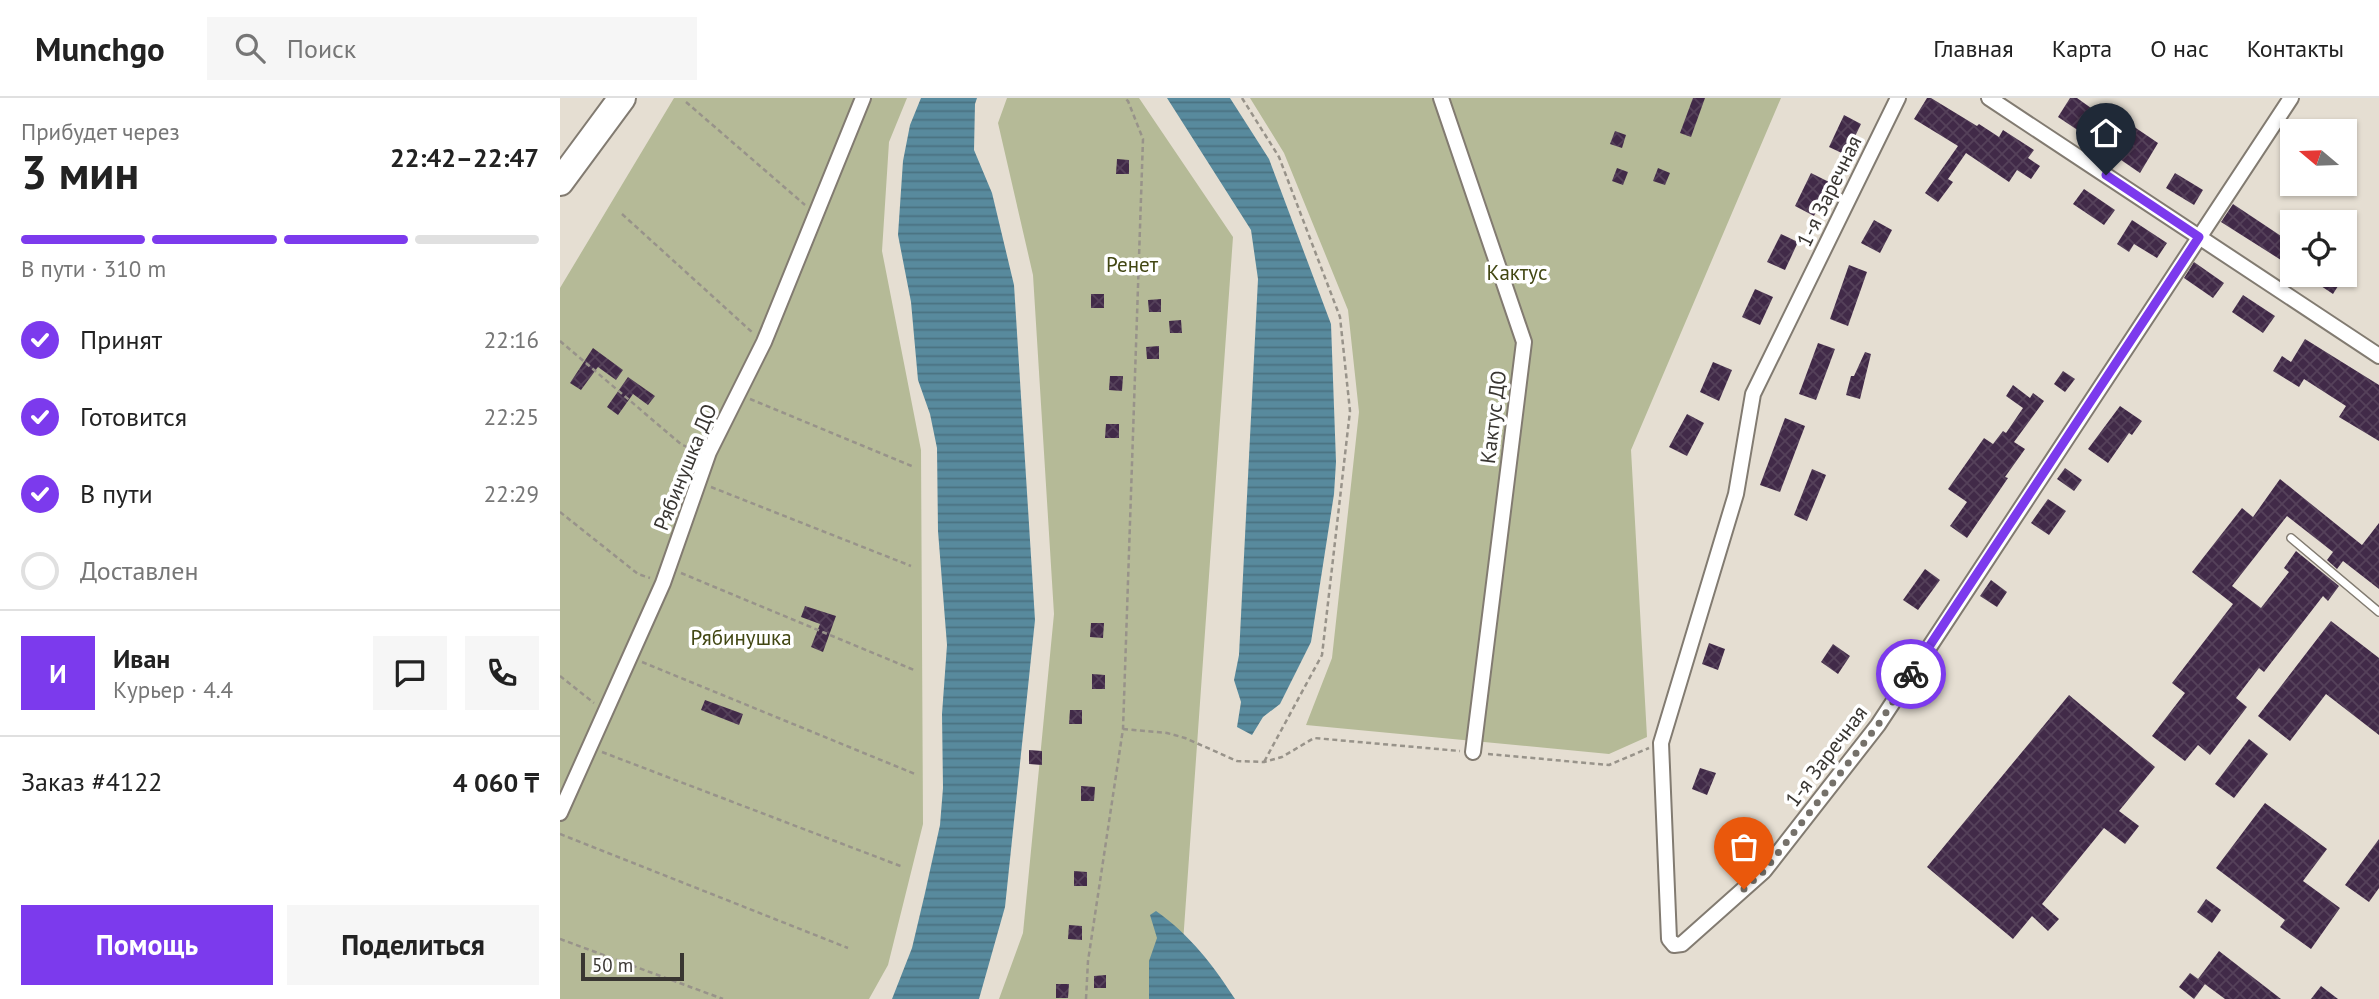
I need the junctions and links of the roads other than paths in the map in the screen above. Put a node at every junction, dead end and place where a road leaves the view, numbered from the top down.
1 (622, 98) edge
2 (863, 98) edge
3 (1441, 98) edge
4 (1898, 98) edge
5 (1989, 98) edge
6 (2291, 98) edge
7 (560, 182) edge
8 (2199, 237) junction
9 (2379, 356) edge
10 (2291, 538) dead end
11 (2379, 612) edge
12 (1473, 752) road end
13 (560, 813) edge

1 - 7 highway
2 - 13 street, Рябинушка ДО
3 - 12 street, Кактус ДО
4 - 8 street, 1-я Заречная
5 - 8 street
6 - 8 street, 1-я Заречная
8 - 9 street
10 - 11 lane

